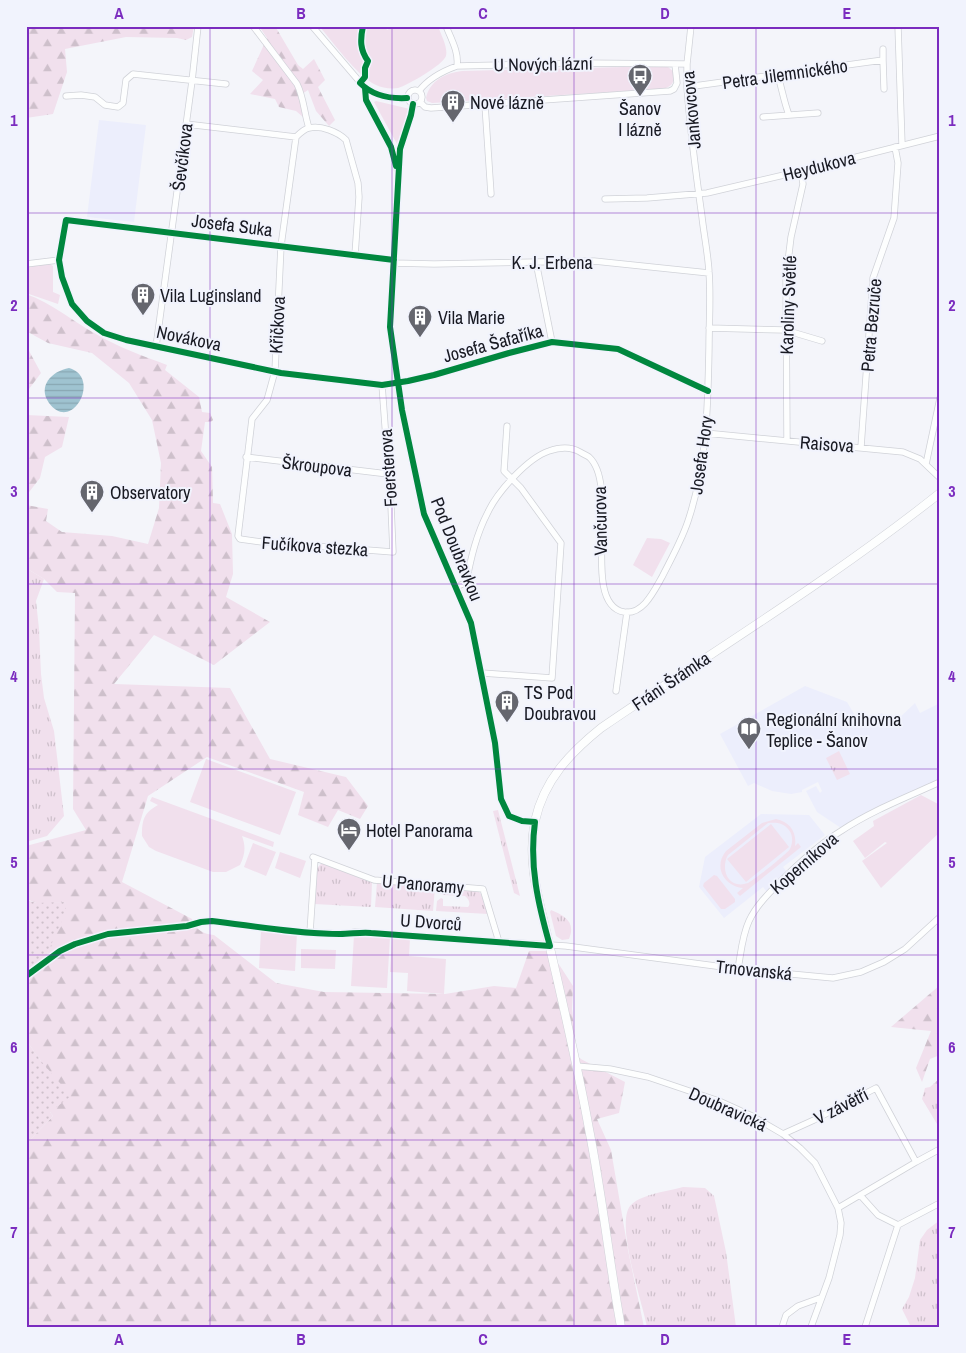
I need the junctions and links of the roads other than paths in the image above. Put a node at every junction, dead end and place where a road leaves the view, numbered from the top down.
1 (198, 26) edge
2 (253, 26) edge
3 (312, 26) edge
4 (446, 26) edge
5 (691, 26) edge
6 (898, 26) edge
7 (883, 49) dead end
8 (883, 60) junction
9 (675, 64) junction
10 (687, 64) junction
11 (457, 66) junction
12 (778, 76) junction
13 (192, 81) junction
14 (226, 84) dead end
15 (365, 88) junction
16 (674, 89) junction
17 (687, 89) junction
18 (884, 89) dead end
19 (419, 92) junction
20 (66, 96) dead end
21 (407, 98) junction
22 (420, 102) junction
23 (413, 104) junction
24 (485, 105) junction
25 (818, 113) dead end
26 (789, 115) junction
27 (763, 117) dead end
28 (186, 124) junction
29 (309, 128) junction
30 (940, 136) edge
31 (296, 137) junction
32 (902, 145) junction
33 (895, 147) junction
34 (802, 171) junction
35 (398, 173) junction
36 (491, 194) dead end
37 (698, 194) junction
38 (605, 199) dead end
39 (66, 220) joint
40 (172, 233) junction
41 (280, 246) junction
42 (355, 255) junction
43 (59, 260) junction
44 (393, 261) junction
45 (536, 262) junction
46 (26, 264) edge
47 (709, 273) junction
48 (709, 328) junction
49 (785, 330) junction
50 (822, 341) dead end
51 (552, 342) junction
52 (156, 347) junction
53 (275, 372) junction
54 (397, 382) junction
55 (382, 385) junction
56 (708, 391) junction
57 (940, 398) edge
58 (507, 426) dead end
59 (705, 433) junction
60 (787, 441) junction
61 (861, 447) junction
62 (246, 457) junction
63 (926, 464) junction
64 (388, 474) junction
65 (940, 478) edge
66 (511, 479) junction
67 (940, 493) edge
68 (238, 536) joint
69 (393, 552) joint
70 (455, 587) junction
71 (627, 612) junction
72 (482, 673) junction
73 (616, 691) dead end
74 (940, 782) edge
75 (535, 822) junction
76 (940, 917) edge
77 (310, 932) joint
78 (499, 942) junction
79 (550, 946) junction
80 (738, 969) junction
81 (576, 1066) junction
82 (783, 1134) junction
83 (940, 1149) edge
84 (916, 1162) junction
85 (860, 1195) junction
86 (940, 1204) edge
87 (838, 1208) junction
88 (898, 1226) junction
89 (820, 1298) junction
90 (621, 1327) edge
91 (782, 1327) edge
92 (810, 1327) edge
93 (865, 1327) edge

1 - 13 street, Ševčíkova
2 - 29 street
3 - 15 street
4 - 11 street
5 - 10 street, Jankovcova
6 - 32 street
7 - 8 street
8 - 12 street, Petra Jilemnického
8 - 18 street
9 - 10 street, U Nových lázní
9 - 11 street, U Nových lázní
9 - 16 street
10 - 17 street, Jankovcova
11 - 19 street, U Nových lázní
12 - 17 street, Petra Jilemnického
12 - 26 street
13 - 14 street
13 - 20 street
13 - 28 street, Ševčíkova
15 - 21 street
15 - 35 street
16 - 17 street, U Nových lázní
16 - 24 street, U Nových lázní
17 - 37 street, Jankovcova
19 - 21 street, U Nových lázní
19 - 22 street
21 - 23 street
22 - 23 street, U Nových lázní
22 - 24 street, U Nových lázní
23 - 35 street
24 - 36 street
25 - 26 street
26 - 27 street
28 - 31 street
28 - 40 street, Ševčíkova
29 - 31 street
29 - 42 street
30 - 32 street, Heydukova
31 - 41 street, Křičkova
32 - 33 street, Heydukova
33 - 34 street, Heydukova
33 - 61 street, Petra Bezruče
34 - 37 street, Heydukova
34 - 49 street, Karoliny Světlé
35 - 44 street, Pod Doubravkou
37 - 38 street, Heydukova
37 - 47 street, Josefa Hory
39 - 40 street, Josefa Suka
39 - 43 street, Novákova
40 - 41 street, Josefa Suka
40 - 52 street, Ševčíkova
41 - 42 street, Josefa Suka
41 - 53 street, Křičkova
42 - 44 street, Josefa Suka
43 - 46 street
43 - 52 street, Novákova
44 - 45 street, K. J. Erbena
44 - 54 street, Pod Doubravkou
45 - 47 street, K. J. Erbena
45 - 51 street
47 - 48 street, Josefa Hory
48 - 49 street
48 - 56 street, Josefa Hory
49 - 50 street
49 - 60 street, Karoliny Světlé
51 - 54 street, Josefa Šafaříka
51 - 56 street, Josefa Šafaříka
52 - 53 street, Novákova
53 - 55 street, Novákova
53 - 62 street, Křičkova
54 - 55 street, Novákova
54 - 70 street, Pod Doubravkou
55 - 64 street, Foersterova
56 - 59 street, Josefa Hory
57 - 63 street
58 - 66 street
59 - 60 street, Raisova
59 - 71 street, Josefa Hory
60 - 61 street, Raisova
61 - 63 street, Raisova
62 - 64 street, Škroupova
62 - 68 street, Křičkova
63 - 65 street, Raisova
64 - 69 street, Foersterova
66 - 70 street, Vančurova
66 - 71 street, Vančurova
66 - 72 street
67 - 75 street, Fráni Šrámka
68 - 69 street, Fučíkova stezka
70 - 72 street, Pod Doubravkou
71 - 73 street
72 - 75 street, Pod Doubravkou
74 - 80 street, Koperníkova
75 - 79 street, Fráni Šrámka
76 - 80 street, Trnovanská
77 - 78 street, U Dvorců
77 - 78 street, U Panoramy
78 - 79 street, U Dvorců
79 - 80 street, Trnovanská
79 - 81 street, Fráni Šrámka
81 - 82 street, Doubravická
81 - 90 street, Fráni Šrámka
82 - 84 street, V závětří
82 - 87 street, Doubravická
83 - 84 street
84 - 85 street
85 - 87 street
85 - 88 street
86 - 88 street
87 - 89 street, Doubravická
88 - 93 street
89 - 91 street
89 - 92 street, Doubravická

